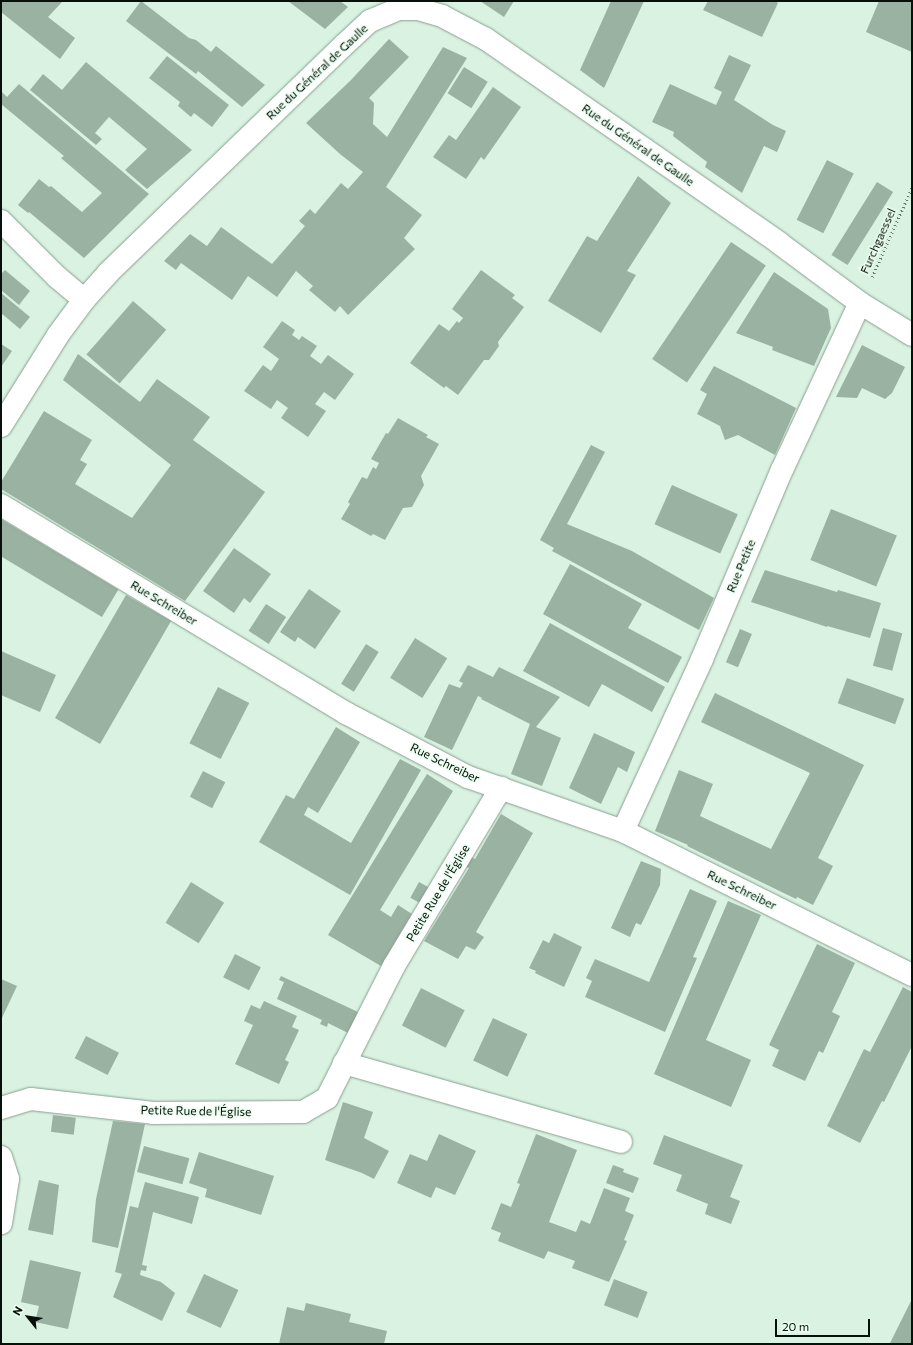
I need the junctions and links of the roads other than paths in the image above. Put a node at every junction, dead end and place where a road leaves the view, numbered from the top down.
1 (1, 221) edge
2 (84, 300) junction
3 (860, 302) junction
4 (912, 335) edge
5 (1, 426) edge
6 (1, 505) edge
7 (501, 788) junction
8 (623, 831) junction
9 (912, 975) edge
10 (344, 1063) junction
11 (1, 1108) edge
12 (621, 1142) dead end
13 (1, 1157) edge
14 (1, 1223) edge

1 - 2 street
2 - 3 street, Rue du Général de Gaulle
2 - 5 street, Rue du Général de Gaulle
3 - 4 street, Rue du Général de Gaulle
3 - 8 street, Rue Petite
6 - 7 street, Rue Schreiber
7 - 8 street, Rue Schreiber
7 - 10 street, Petite Rue de l'Église
8 - 9 street, Rue Schreiber
10 - 11 street, Petite Rue de l'Église
10 - 12 street
13 - 14 street

